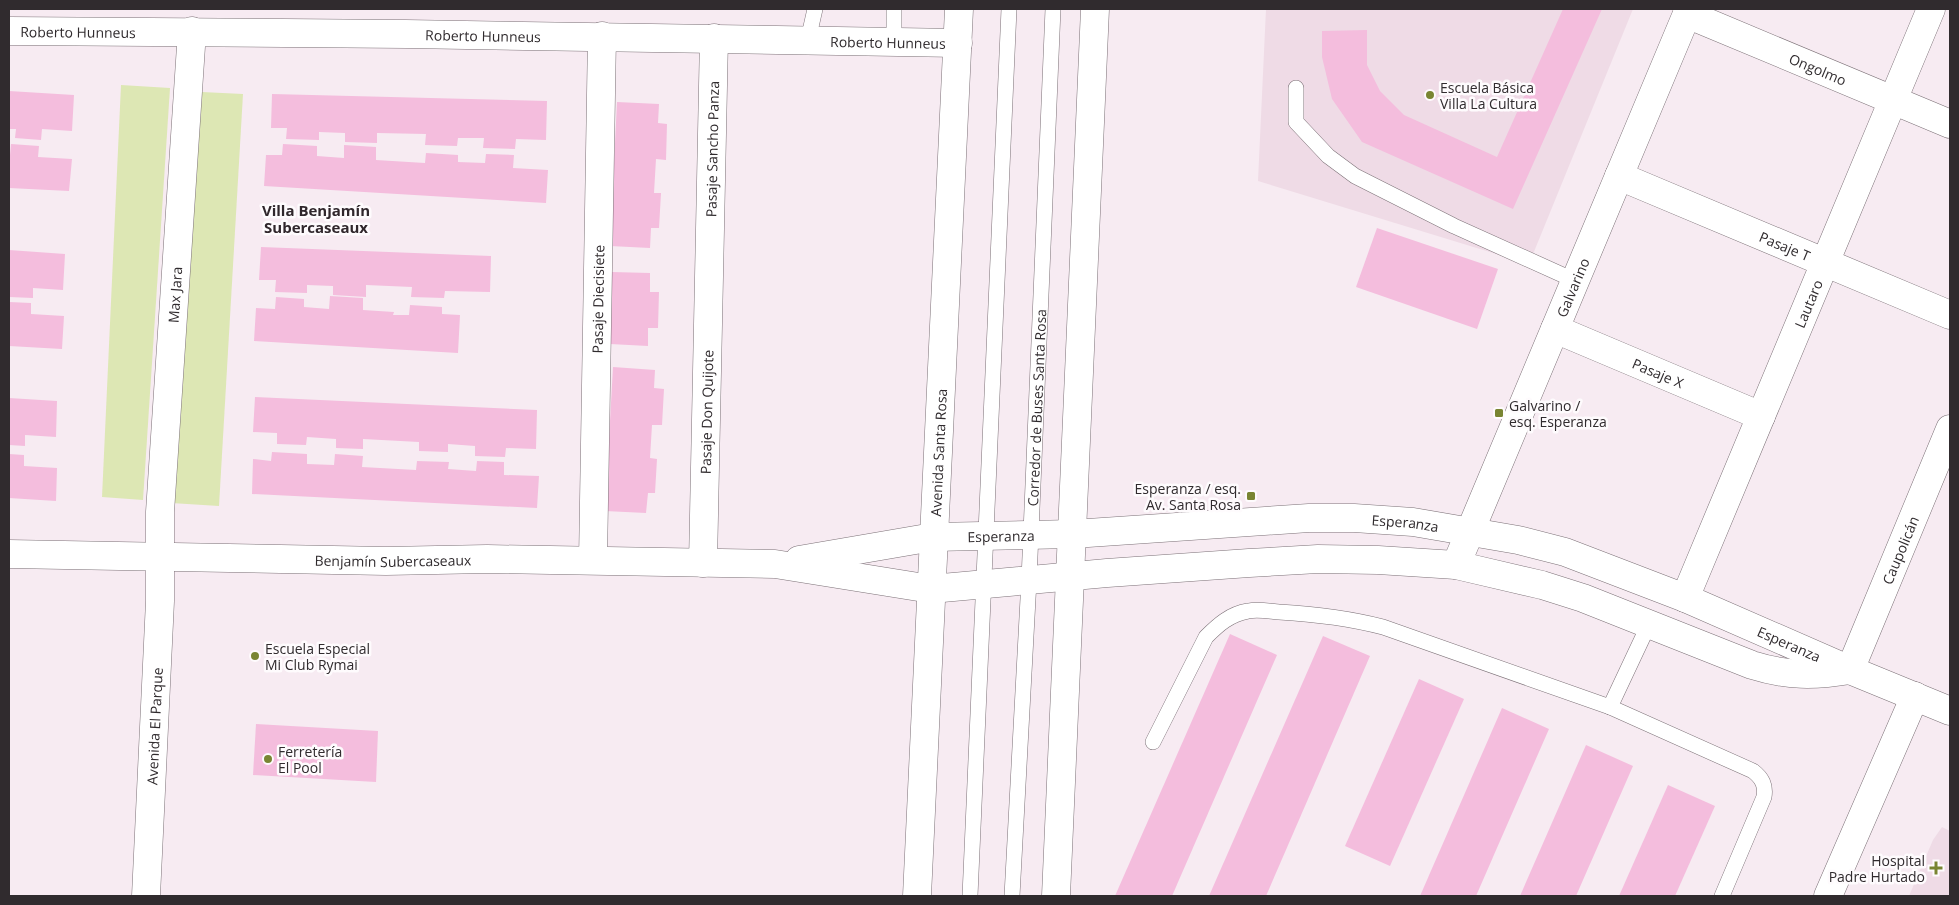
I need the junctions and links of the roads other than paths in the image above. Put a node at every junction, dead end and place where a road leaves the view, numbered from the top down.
1 (815, 9) edge
2 (894, 9) edge
3 (959, 9) edge
4 (1010, 9) edge
5 (1053, 9) edge
6 (1095, 9) edge
7 (1931, 9) edge
8 (1688, 11) edge
9 (9, 31) edge
10 (192, 31) junction
11 (602, 36) junction
12 (714, 38) junction
13 (808, 40) junction
14 (894, 41) junction
15 (958, 43) junction
16 (1296, 88) dead end
17 (1893, 100) junction
18 (1950, 124) edge
19 (1619, 176) junction
20 (709, 260) joint
21 (1826, 262) junction
22 (1576, 280) junction
23 (1950, 315) edge
24 (1555, 329) junction
25 (1761, 416) junction
26 (1950, 429) edge
27 (1939, 487) edge
28 (1471, 530) junction
29 (1073, 534) junction
30 (1030, 535) junction
31 (987, 536) junction
32 (933, 537) junction
33 (9, 554) edge
34 (160, 557) junction
35 (593, 560) junction
36 (703, 563) junction
37 (775, 564) junction
38 (1456, 565) junction
39 (1071, 576) junction
40 (1029, 580) junction
41 (985, 584) junction
42 (931, 589) junction
43 (1685, 598) junction
44 (1649, 624) junction
45 (1850, 670) junction
46 (1915, 696) junction
47 (1610, 707) junction
48 (1950, 711) edge
49 (1152, 742) dead end
50 (146, 896) edge
51 (917, 896) edge
52 (970, 896) edge
53 (1012, 896) edge
54 (1056, 896) edge
55 (1722, 896) edge
56 (1828, 896) edge

1 - 13 lane
2 - 14 lane
3 - 15 street, Avenida Santa Rosa
4 - 31 lane
5 - 30 lane, Corredor de Buses Santa Rosa
6 - 29 street
7 - 17 street, Lautaro
8 - 17 street, Ongolmo
8 - 19 street, Galvarino
9 - 10 street, Roberto Hunneus
10 - 11 street, Roberto Hunneus
10 - 34 street, Max Jara
11 - 12 street, Roberto Hunneus
11 - 35 street, Pasaje Diecisiete
12 - 13 street, Roberto Hunneus
12 - 20 street, Pasaje Sancho Panza
13 - 14 street, Roberto Hunneus
14 - 15 street, Roberto Hunneus
15 - 32 street, Avenida Santa Rosa
16 - 22 lane
17 - 18 street, Ongolmo
17 - 21 street, Lautaro
19 - 21 street, Pasaje T
19 - 22 street, Galvarino
20 - 36 street, Pasaje Don Quijote
21 - 23 street, Pasaje T
21 - 25 street, Lautaro
22 - 24 street, Galvarino
24 - 25 street, Pasaje X
24 - 28 street, Galvarino
25 - 43 street, Lautaro
26 - 27 street, Caupolicán
27 - 45 street, Caupolicán
28 - 29 street, Esperanza
28 - 38 street, Galvarino
28 - 43 street, Esperanza
29 - 30 street, Esperanza
29 - 39 street
30 - 31 street, Esperanza
30 - 40 lane, Corredor de Buses Santa Rosa
31 - 32 street, Esperanza
31 - 41 lane
32 - 37 street, Benjamín Subercaseaux
32 - 42 street, Avenida Santa Rosa
33 - 34 street, Benjamín Subercaseaux
34 - 35 street, Benjamín Subercaseaux
34 - 50 street, Avenida El Parque
35 - 36 street, Benjamín Subercaseaux
36 - 37 street, Benjamín Subercaseaux
37 - 42 street, Benjamín Subercaseaux
38 - 39 street, Esperanza
38 - 44 street, Esperanza
39 - 40 street, Esperanza
39 - 54 street
40 - 41 street, Esperanza
40 - 53 lane, Corredor de Buses Santa Rosa
41 - 42 street, Esperanza
41 - 52 lane
42 - 51 street, Avenida Santa Rosa
43 - 45 street, Esperanza
44 - 45 street, Esperanza
44 - 47 lane
45 - 46 street, Esperanza
46 - 48 street, Esperanza
46 - 56 street
47 - 49 lane
47 - 55 lane

